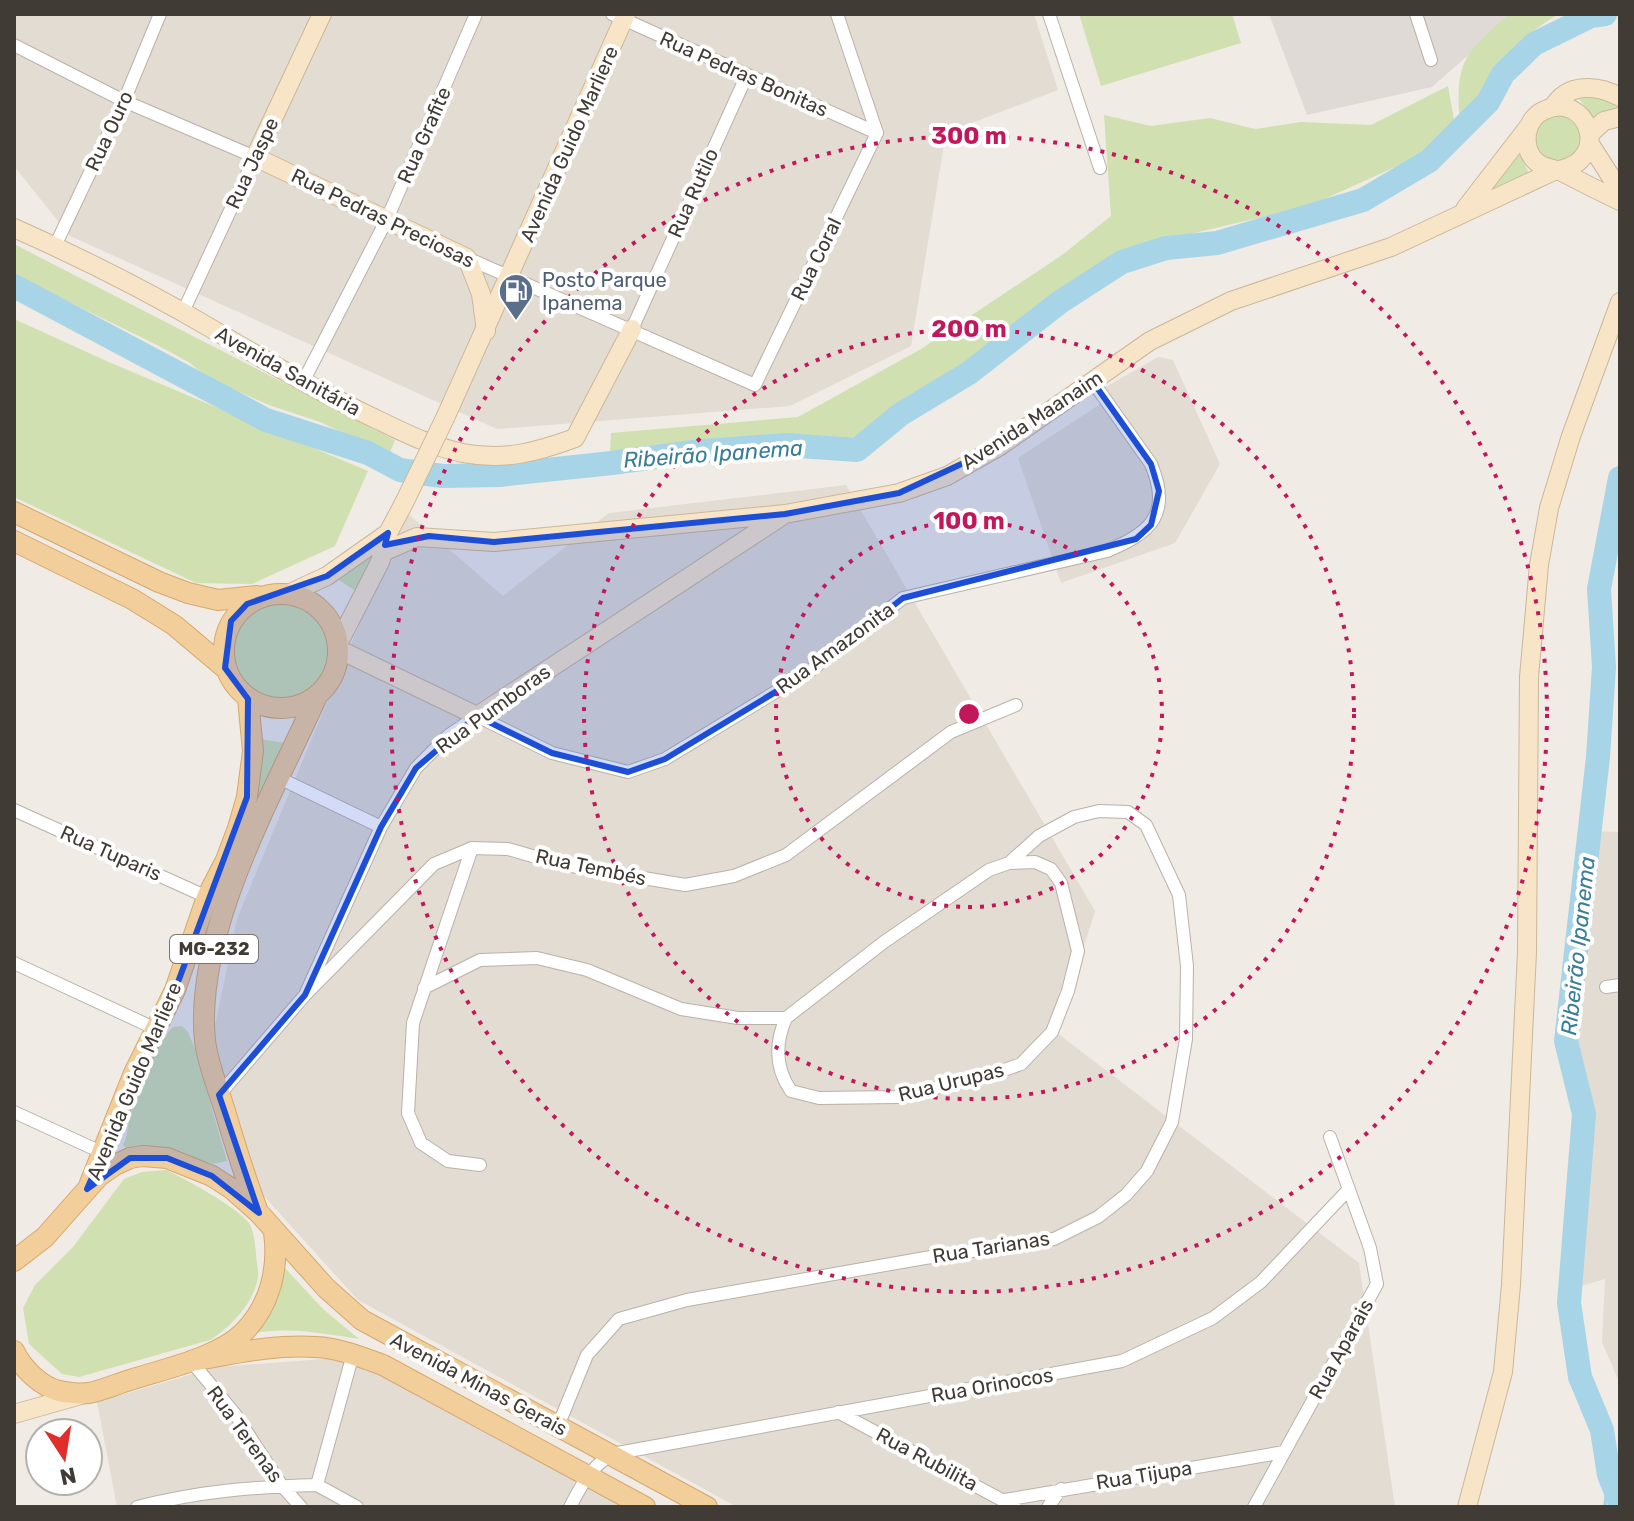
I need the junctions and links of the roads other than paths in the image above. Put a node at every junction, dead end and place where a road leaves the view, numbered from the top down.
1 (160, 14) edge
2 (322, 14) edge
3 (476, 14) edge
4 (837, 14) edge
5 (1049, 14) edge
6 (1416, 14) edge
7 (621, 16) edge
8 (14, 45) edge
9 (1431, 60) dead end
10 (746, 77) junction
11 (1620, 97) edge
12 (124, 101) junction
13 (1553, 107) junction
14 (1620, 117) edge
15 (1529, 126) junction
16 (877, 133) junction
17 (1590, 139) junction
18 (255, 157) junction
19 (1100, 168) dead end
20 (1558, 170) junction
21 (1620, 191) edge
22 (1620, 201) edge
23 (1463, 211) junction
24 (387, 219) junction
25 (14, 228) edge
26 (55, 246) junction
27 (467, 258) junction
28 (510, 278) junction
29 (1620, 302) edge
30 (183, 312) junction
31 (632, 329) junction
32 (486, 331) junction
33 (303, 382) junction
34 (1093, 382) junction
35 (755, 385) joint
36 (575, 438) joint
37 (401, 508) junction
38 (14, 512) edge
39 (785, 514) junction
40 (388, 533) junction
41 (429, 536) junction
42 (14, 541) edge
43 (383, 552) junction
44 (279, 594) junction
45 (338, 646) junction
46 (225, 668) junction
47 (317, 696) junction
48 (248, 699) junction
49 (1016, 705) dead end
50 (477, 716) junction
51 (279, 778) junction
52 (14, 810) edge
53 (381, 827) junction
54 (472, 848) junction
55 (1009, 863) junction
56 (207, 897) junction
57 (14, 963) edge
58 (1620, 985) edge
59 (1606, 987) dead end
60 (424, 988) junction
61 (305, 995) junction
62 (786, 1018) junction
63 (156, 1029) junction
64 (219, 1095) junction
65 (14, 1112) edge
66 (1330, 1137) dead end
67 (101, 1152) junction
68 (480, 1165) dead end
69 (87, 1189) junction
70 (1349, 1189) junction
71 (259, 1213) junction
72 (274, 1232) junction
73 (14, 1261) edge
74 (14, 1351) edge
75 (353, 1354) junction
76 (191, 1361) junction
77 (88, 1393) junction
78 (838, 1412) junction
79 (14, 1414) edge
80 (558, 1426) junction
81 (1284, 1452) junction
82 (612, 1454) junction
83 (585, 1476) junction
84 (317, 1485) junction
85 (282, 1486) junction
86 (1061, 1489) junction
87 (182, 1501) edge
88 (1010, 1504) edge
89 (137, 1507) edge
90 (301, 1507) edge
91 (357, 1507) edge
92 (570, 1507) edge
93 (645, 1507) edge
94 (707, 1507) edge
95 (1048, 1507) edge
96 (1254, 1507) edge
97 (1467, 1507) edge

1 - 12 street, Rua Ouro
2 - 18 main road, Rua Jaspe
3 - 24 street, Rua Grafite
4 - 16 street
5 - 19 street
6 - 9 street
7 - 10 street, Rua Pedras Bonitas
7 - 28 main road, Avenida Guido Marliere
8 - 12 street, Rua Pedras Preciosas
10 - 16 street, Rua Pedras Bonitas
10 - 31 street, Rua Rutilo
11 - 13 main road
12 - 18 street, Rua Pedras Preciosas
12 - 26 street, Rua Ouro
13 - 15 main road
13 - 17 main road
14 - 17 main road
15 - 20 main road
15 - 23 main road, Avenida Maanaim
16 - 35 street, Rua Coral
17 - 20 main road
17 - 21 main road
18 - 24 main road, Rua Pedras Preciosas
18 - 30 street, Rua Jaspe
20 - 22 main road
20 - 23 main road, Avenida Maanaim
23 - 34 main road, Avenida Maanaim
24 - 27 main road, Rua Pedras Preciosas
24 - 33 street, Rua Grafite
25 - 26 main road, Avenida Sanitária
26 - 30 main road, Avenida Sanitária
27 - 28 street, Rua Pedras Preciosas
27 - 32 main road
28 - 31 street, Rua Pedras Preciosas
28 - 32 main road, Avenida Guido Marliere
29 - 97 main road
30 - 33 main road, Avenida Sanitária
31 - 35 street, Rua Pedras Preciosas
31 - 36 main road, Rua Rutilo
32 - 37 main road, Avenida Guido Marliere, bridge
33 - 36 main road, Avenida Sanitária
34 - 39 main road, Avenida Maanaim
34 - 50 street, Rua Amazonita
37 - 40 main road, Avenida Guido Marliere
37 - 41 main road
38 - 44 main road
39 - 41 main road, Avenida Maanaim
39 - 50 main road, Rua Pumboras
40 - 43 main road, Avenida Guido Marliere
40 - 44 main road, Avenida Guido Marliere
41 - 43 main road, Avenida Maanaim
42 - 46 main road
43 - 45 main road, Avenida Guido Marliere
44 - 45 main road
44 - 46 main road
45 - 47 main road, MG-232
45 - 50 main road, Rua Amazonita
46 - 48 main road
47 - 48 main road
47 - 51 main road, Avenida Guido Marliere / MG-232
48 - 56 main road, Avenida Guido Marliere / MG-232
49 - 54 street, Rua Tembés
50 - 53 street, Rua Pumboras
51 - 53 street
51 - 64 main road, Avenida Guido Marliere / MG-232
52 - 56 street, Rua Tuparis
53 - 61 street, Rua Pumboras
54 - 60 street
54 - 61 street, Rua Tembés
55 - 62 street, Rua Tarianas
55 - 62 street, Rua Urupas
55 - 80 street, Rua Tarianas
56 - 63 main road, Avenida Guido Marliere / MG-232
57 - 63 street
58 - 59 street
60 - 62 street
60 - 68 street
61 - 64 street, Rua Tembés
63 - 67 main road, Avenida Guido Marliere / MG-232
64 - 71 main road, Avenida Guido Marliere / MG-232
65 - 67 street
66 - 70 street, Rua Aparais
67 - 69 main road, Avenida Guido Marliere / MG-232
69 - 71 main road, MG-232
69 - 73 main road, MG-232
70 - 78 street, Rua Orinocos
70 - 81 street, Rua Aparais
71 - 72 main road, MG-232
72 - 76 main road
72 - 80 main road, Avenida Minas Gerais / MG-232
74 - 77 main road
75 - 76 main road, Avenida Minas Gerais
75 - 83 main road, Avenida Minas Gerais
75 - 84 street
76 - 77 main road
76 - 85 street, Rua Terenas
77 - 79 main road
78 - 82 street, Rua Orinocos
78 - 88 street, Rua Rubilita
80 - 82 main road, Avenida Minas Gerais / MG-232
81 - 86 street, Rua Tijupa
81 - 96 street, Rua Aparais
82 - 83 street, Rua Orinocos
82 - 94 main road, Avenida Minas Gerais / MG-232
83 - 92 street
83 - 93 main road, Avenida Minas Gerais
84 - 85 street
84 - 91 street
85 - 87 street
85 - 90 street, Rua Terenas
86 - 88 street, Rua Tijupa
86 - 95 street
87 - 89 street

